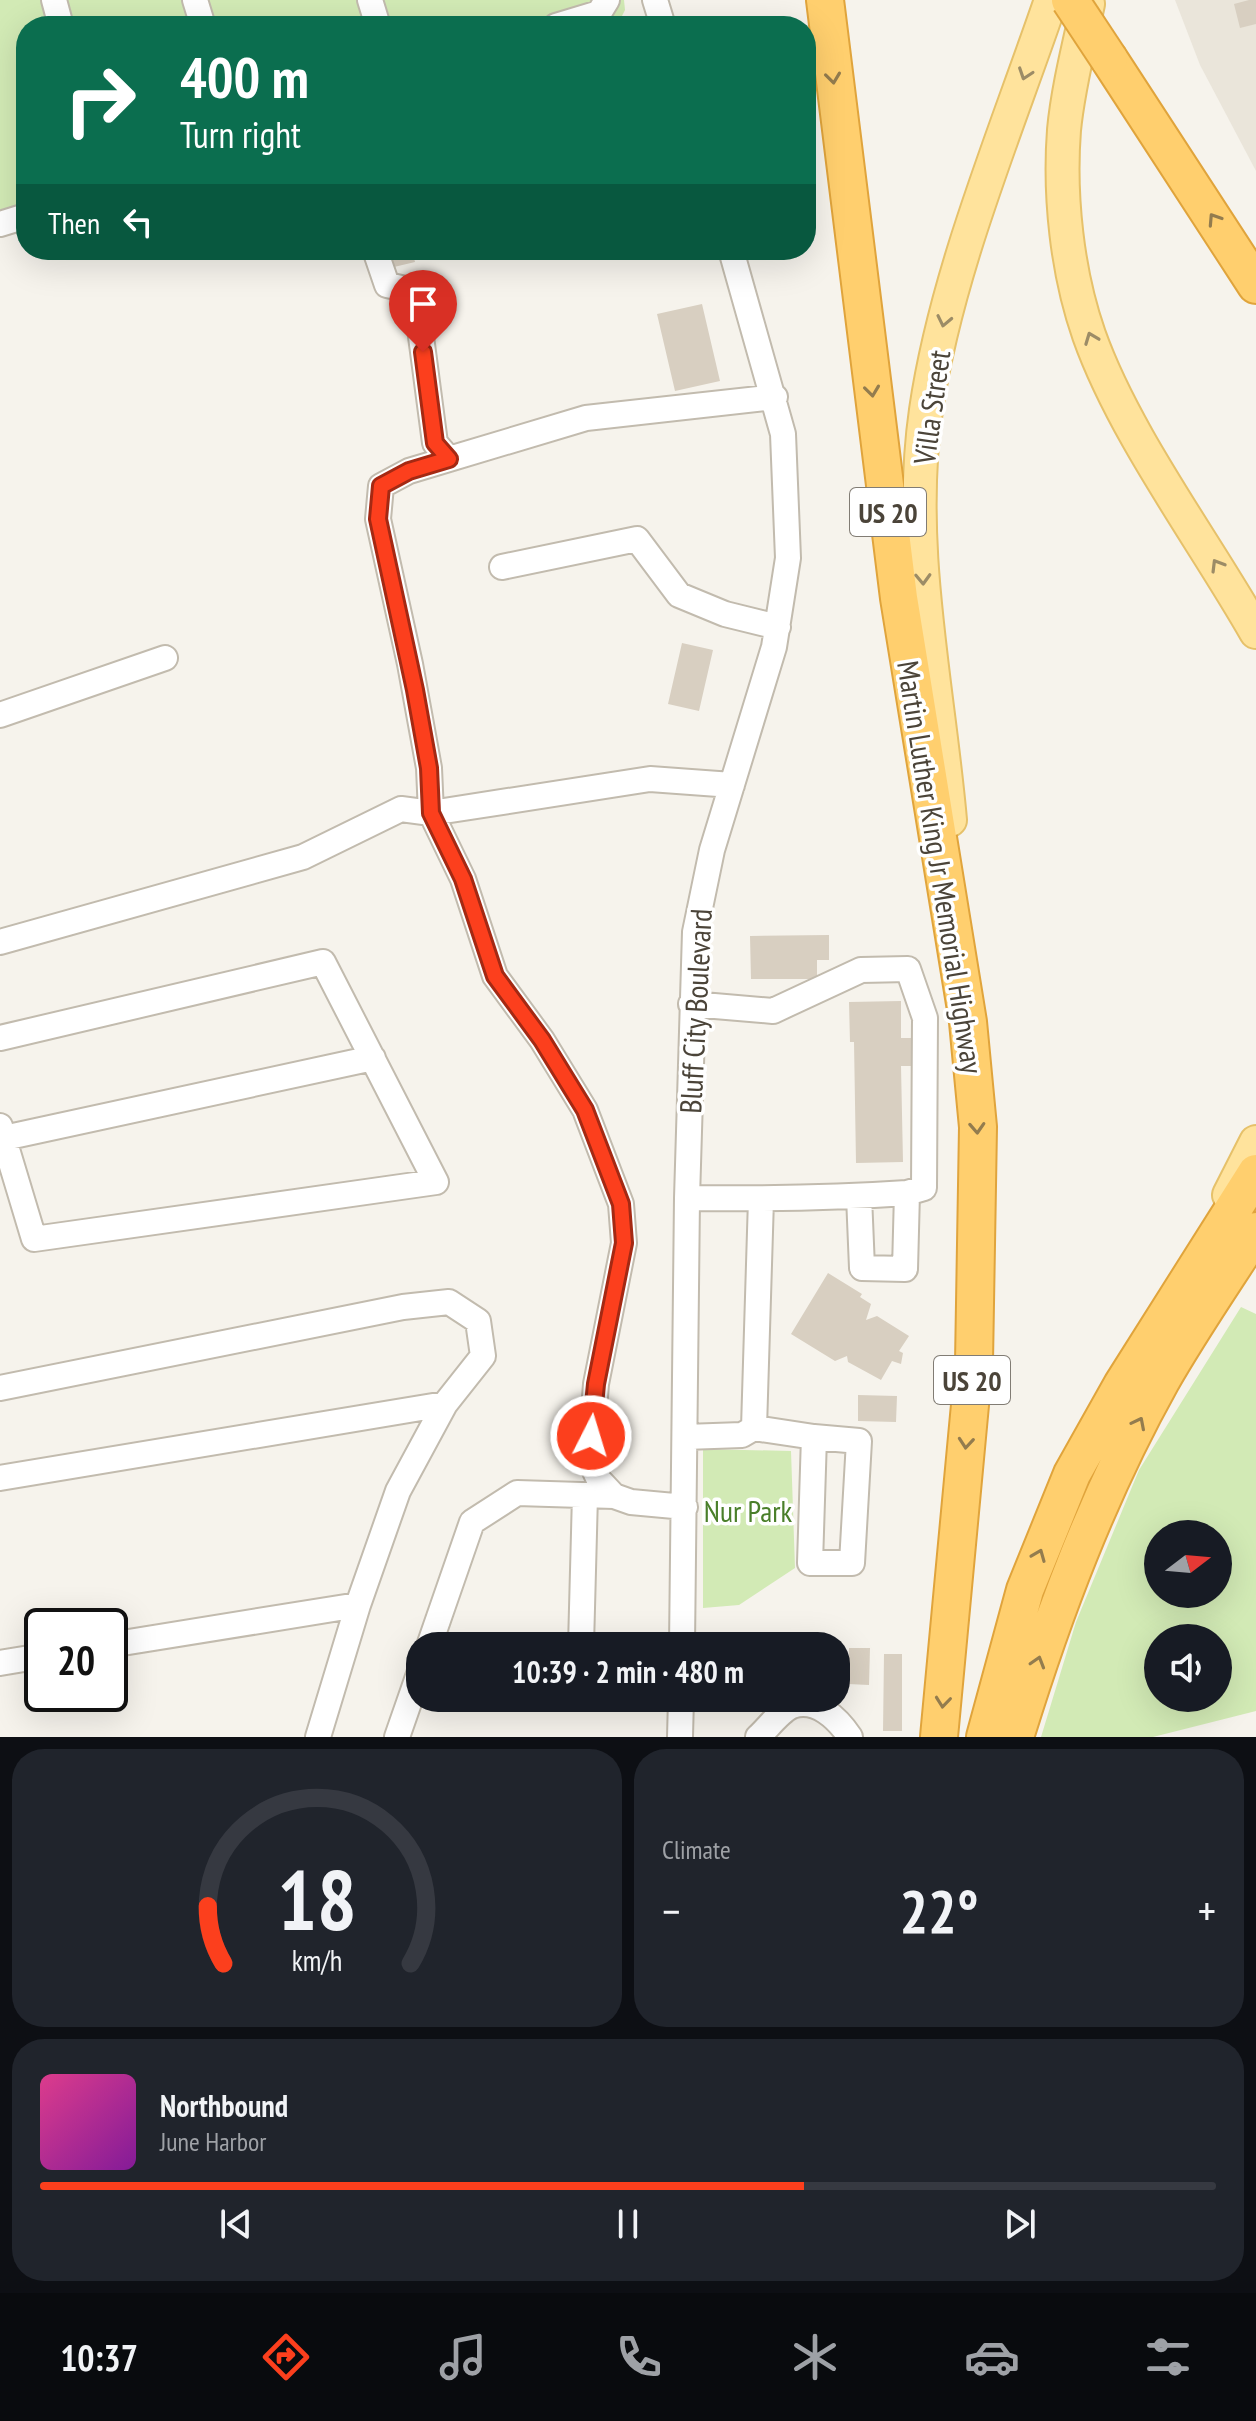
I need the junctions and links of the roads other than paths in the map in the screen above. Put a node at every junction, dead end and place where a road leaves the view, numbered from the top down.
1 (825, 0) edge
2 (1051, 0) edge
3 (1070, 0) edge
4 (1089, 0) edge
5 (606, 3) edge
6 (589, 16) edge
7 (378, 260) edge
8 (734, 260) edge
9 (1256, 285) edge
10 (775, 397) junction
11 (449, 459) junction
12 (502, 567) dead end
13 (778, 627) junction
14 (1256, 632) edge
15 (165, 658) dead end
16 (0, 715) edge
17 (732, 785) junction
18 (431, 813) junction
19 (0, 942) edge
20 (691, 1004) junction
21 (968, 1022) junction
22 (0, 1038) edge
23 (373, 1058) junction
24 (2, 1132) edge
25 (1256, 1142) edge
26 (1256, 1173) edge
27 (907, 1193) junction
28 (859, 1196) junction
29 (687, 1198) junction
30 (761, 1199) junction
31 (1256, 1231) edge
32 (1177, 1297) junction
33 (0, 1388) edge
34 (445, 1404) junction
35 (754, 1428) junction
36 (685, 1437) junction
37 (814, 1437) junction
38 (0, 1478) edge
39 (585, 1495) junction
40 (614, 1496) junction
41 (685, 1507) junction
42 (358, 1605) junction
43 (434, 1632) edge
44 (581, 1632) edge
45 (682, 1632) edge
46 (128, 1642) edge
47 (24, 1659) edge
48 (0, 1663) edge
49 (406, 1711) edge
50 (681, 1712) edge
51 (318, 1737) edge
52 (397, 1737) edge
53 (680, 1737) edge
54 (758, 1737) edge
55 (850, 1737) edge
56 (939, 1737) edge
57 (985, 1737) edge
58 (1015, 1737) edge

1 -> 21 highway, Martin Luther King Jr Memorial Highway / US 20
2 -> 21 main road, Villa Street
9 -> 3 highway, bridge
14 -> 4 main road
5 - 6 street
7 - 11 street
8 - 10 street, Bluff City Boulevard
10 - 11 street
10 - 13 street, Bluff City Boulevard
11 - 18 street
12 - 13 street
13 - 17 street, Bluff City Boulevard
15 - 16 street
17 - 18 street
17 - 20 street, Bluff City Boulevard
18 - 19 street
18 - 40 street
20 - 27 street
20 - 29 street, Bluff City Boulevard
21 -> 56 highway, Martin Luther King Jr Memorial Highway / US 20
22 - 23 street
23 - 24 street
23 - 24 street
25 - 32 main road
26 - 32 highway
27 - 28 street
27 - 28 street
28 - 30 street
29 - 30 street
29 - 36 street, Bluff City Boulevard
30 - 35 street
58 -> 31 highway
57 -> 32 highway
33 - 34 street
34 - 38 street
34 - 42 street
35 - 36 street
35 - 37 street
36 - 41 street, Bluff City Boulevard
37 - 37 street
39 - 40 street
39 - 43 street
39 - 44 street
40 - 41 street
41 - 45 street, Bluff City Boulevard
42 - 46 street
42 - 51 street
47 - 48 street
49 - 52 street
50 - 53 street
54 - 55 street

